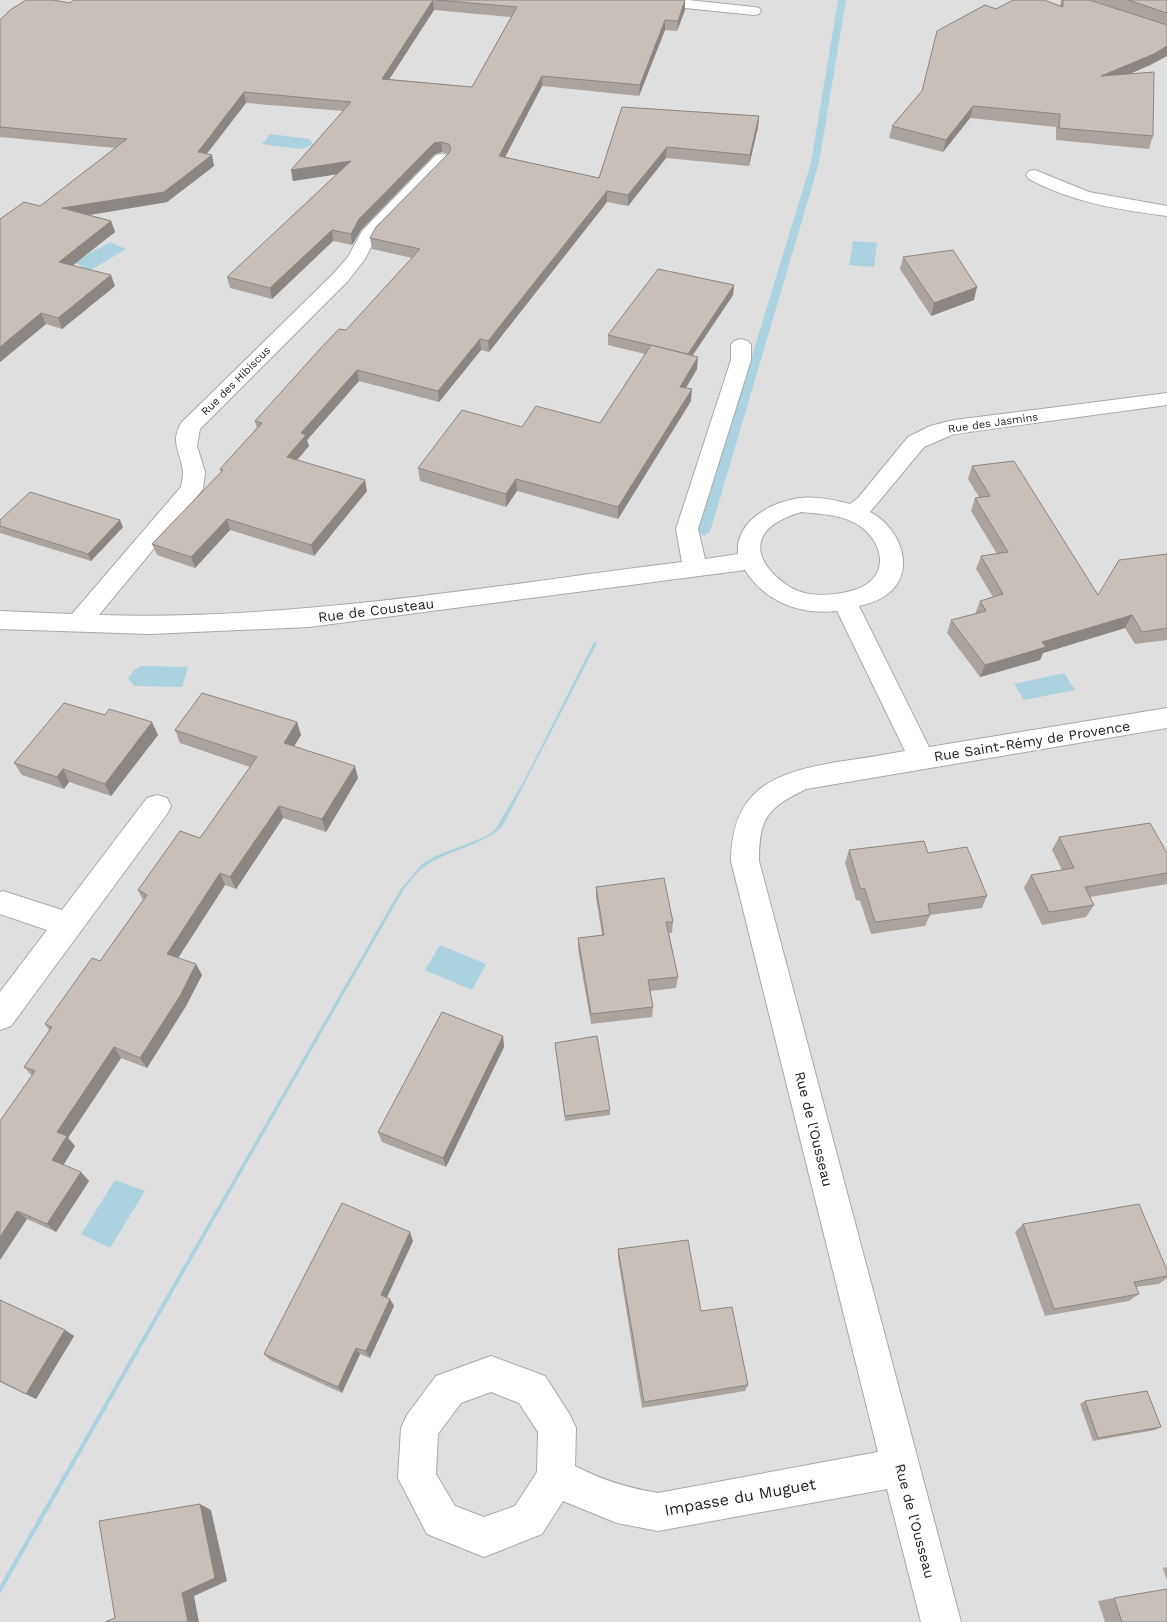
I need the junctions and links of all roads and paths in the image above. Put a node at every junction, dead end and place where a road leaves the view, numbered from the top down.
1 (646, 0) edge
2 (754, 11) dead end
3 (442, 160) edge
4 (1035, 175) dead end
5 (1167, 211) edge
6 (741, 344) dead end
7 (1167, 399) edge
8 (854, 513) junction
9 (750, 561) junction
10 (695, 568) junction
11 (845, 602) junction
12 (0, 620) edge
13 (78, 623) junction
14 (1167, 718) edge
15 (922, 759) junction
16 (157, 806) dead end
17 (3, 903) dead end
18 (68, 925) junction
19 (0, 1016) edge
20 (901, 1468) junction
21 (556, 1477) dead end
22 (941, 1622) edge

1 - 2 street
3 - 13 street, Rue des Hibiscus
4 - 5 street
6 - 10 street
7 - 8 street, Rue des Jasmins
8 - 9 street
8 - 11 street
9 - 10 street, Rue de Cousteau
9 - 11 street
10 - 13 street, Rue de Cousteau
11 - 15 street, Rue Saint-Rémy de Provence
12 - 13 street, Rue de Cousteau
14 - 15 street, Rue Saint-Rémy de Provence
15 - 20 street, Rue de l'Ousseau
16 - 18 street
17 - 18 street
18 - 19 street
20 - 21 street, Impasse du Muguet
20 - 22 street, Rue de l'Ousseau

